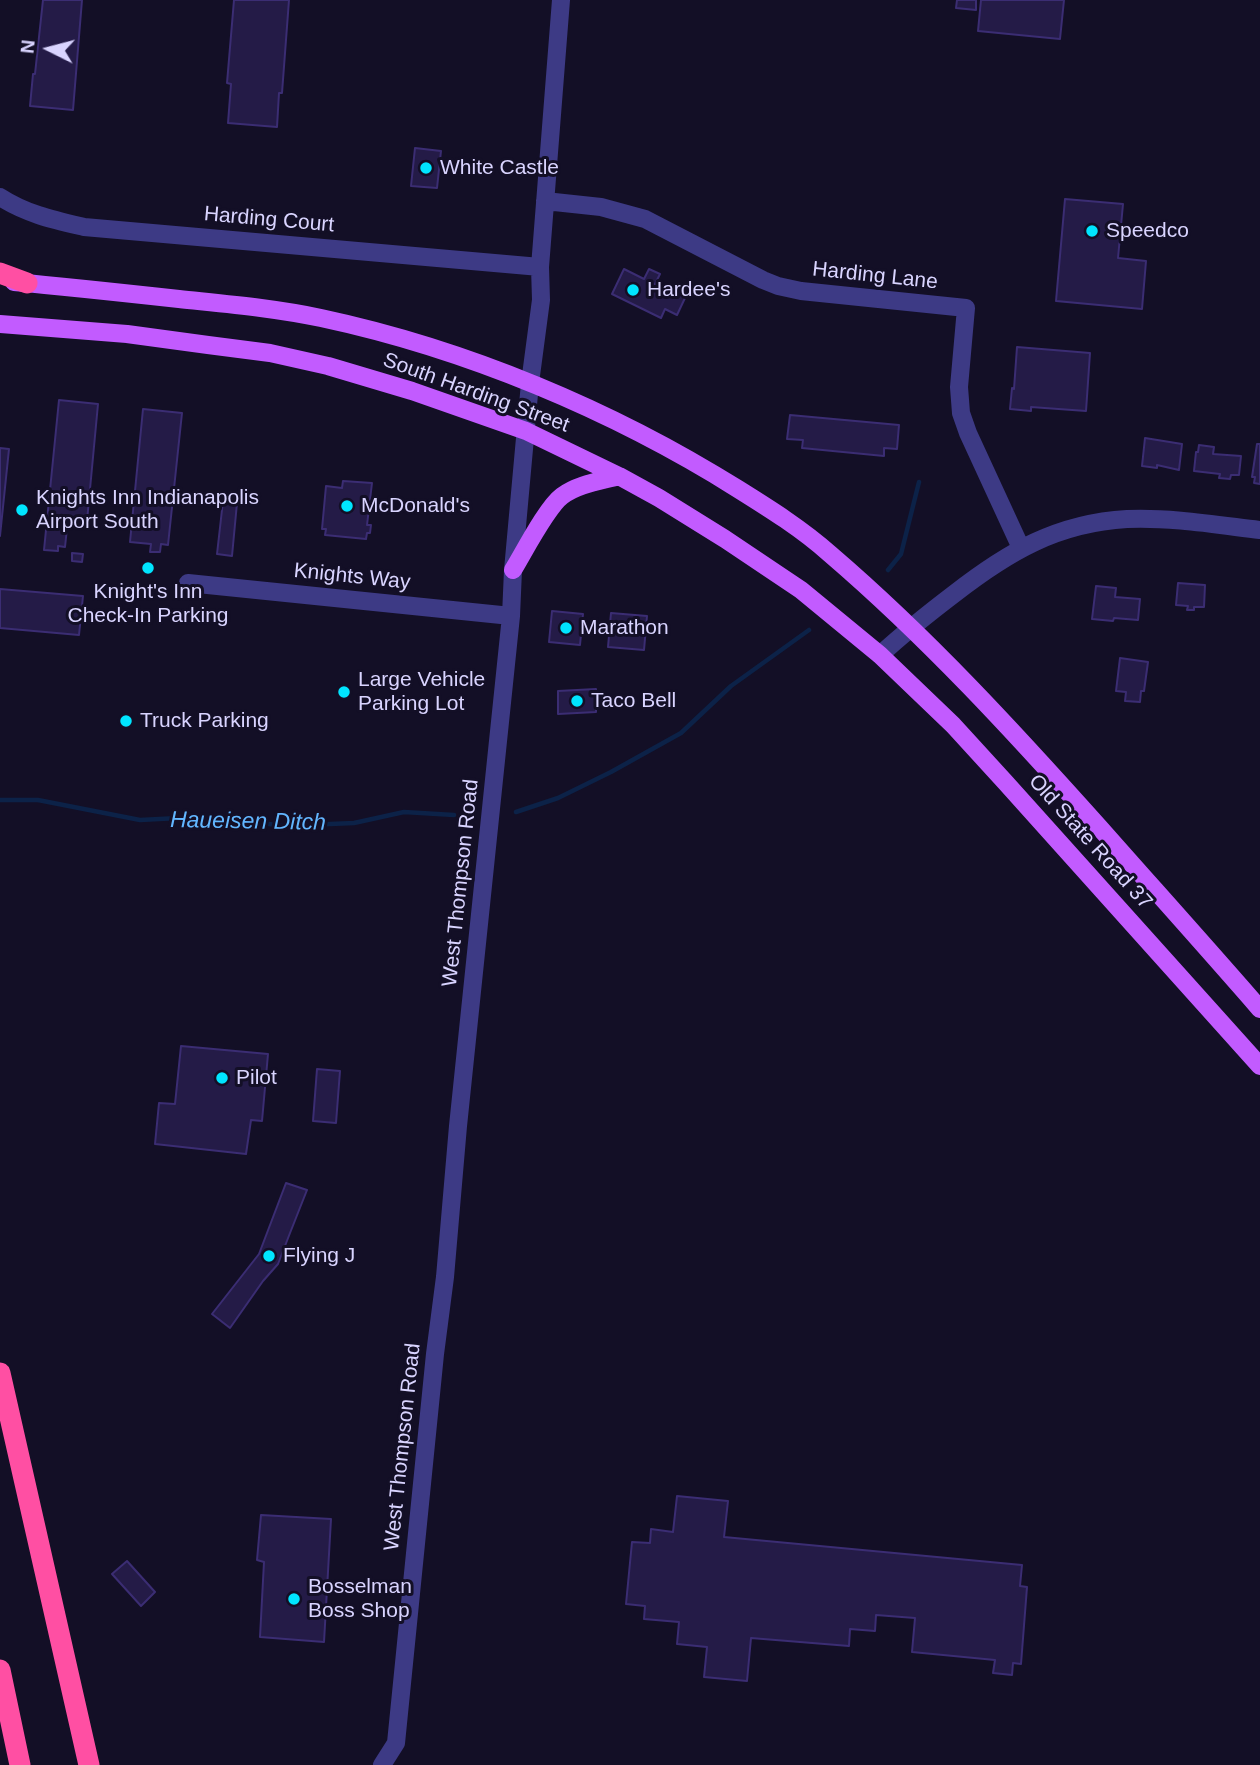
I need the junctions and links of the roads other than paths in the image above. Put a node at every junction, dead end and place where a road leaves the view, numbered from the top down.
1 (561, 0) edge
2 (0, 197) edge
3 (545, 201) junction
4 (540, 267) junction
5 (0, 273) edge
6 (0, 280) edge
7 (27, 283) junction
8 (0, 324) edge
9 (530, 383) junction
10 (526, 431) junction
11 (619, 476) junction
12 (1260, 530) edge
13 (1021, 548) junction
14 (513, 570) junction
15 (188, 583) dead end
16 (511, 616) junction
17 (911, 627) junction
18 (880, 655) junction
19 (1260, 1009) edge
20 (1260, 1066) edge
21 (0, 1373) edge
22 (0, 1670) edge
23 (20, 1765) edge
24 (89, 1765) edge
25 (382, 1765) edge

1 - 3 street, West Thompson Road
2 - 4 street, Harding Court
3 - 4 street, West Thompson Road
3 - 13 street, Harding Lane
4 - 9 street, West Thompson Road
5 - 7 highway
6 - 7 main road, South Harding Street
7 - 9 main road, South Harding Street
8 - 10 main road, South Harding Street
9 - 10 street, West Thompson Road
9 - 17 main road, South Harding Street
10 - 11 main road, South Harding Street
10 - 14 street, West Thompson Road
11 - 14 main road
11 - 18 main road, South Harding Street
12 - 13 street
13 - 17 street
14 - 16 street, West Thompson Road
15 - 16 street, Knights Way
16 - 25 street, West Thompson Road
17 - 18 street
17 - 19 main road, Old State Road 37
18 - 20 main road, Old State Road 37
21 - 24 highway
22 - 23 highway

